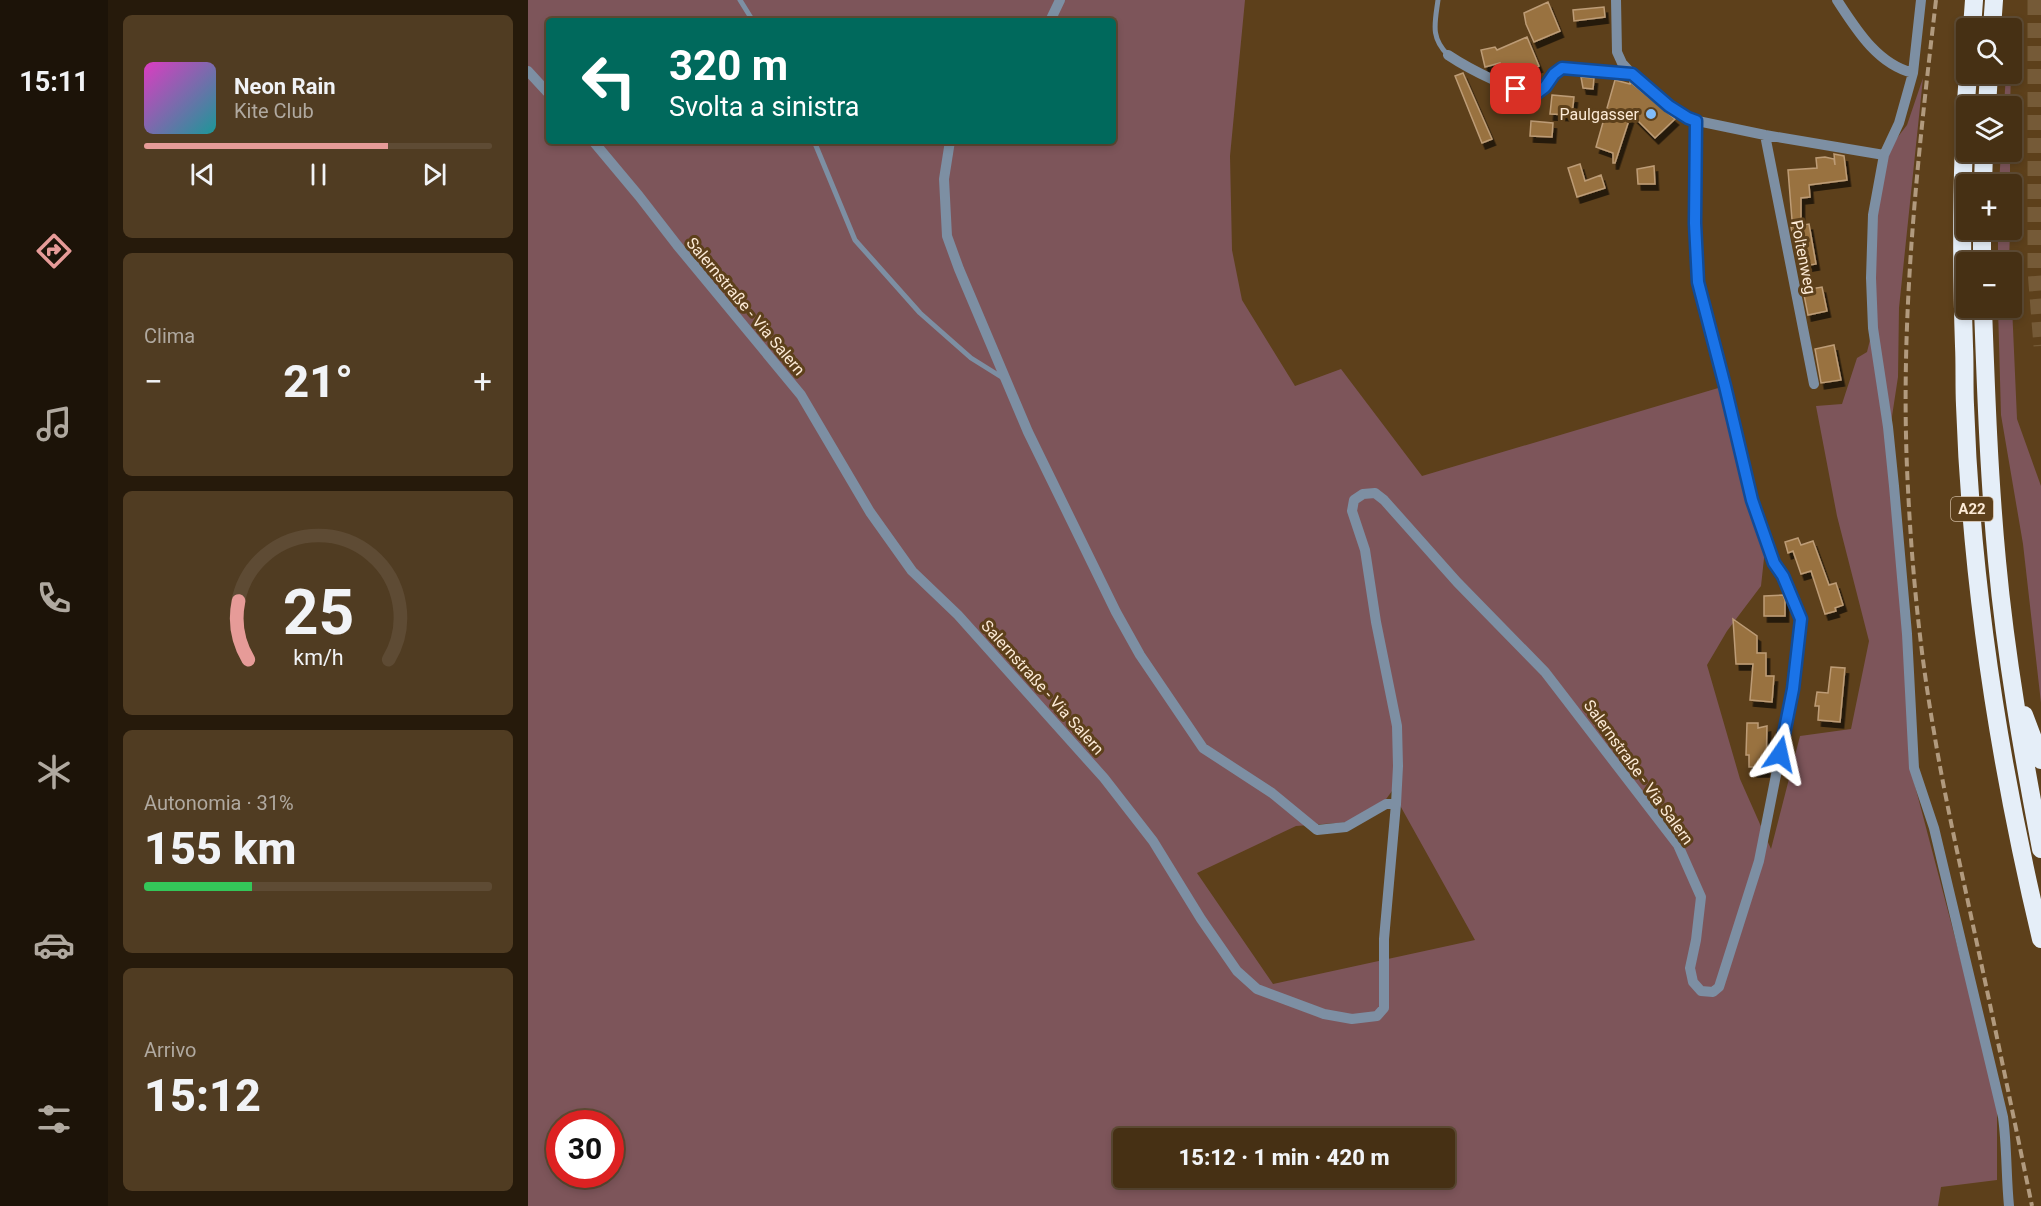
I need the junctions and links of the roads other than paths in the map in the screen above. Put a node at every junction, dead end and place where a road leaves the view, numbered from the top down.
1 (740, 0) edge
2 (1060, 0) edge
3 (1438, 0) edge
4 (1616, 0) edge
5 (1837, 0) edge
6 (1921, 0) edge
7 (1974, 0) edge
8 (1994, 0) edge
9 (751, 18) edge
10 (1051, 18) edge
11 (1973, 18) edge
12 (1993, 18) edge
13 (1617, 52) junction
14 (1448, 55) joint
15 (528, 71) edge
16 (1604, 71) junction
17 (1912, 73) junction
18 (1632, 74) junction
19 (1968, 84) edge
20 (546, 91) edge
21 (1696, 121) junction
22 (1765, 135) junction
23 (596, 144) edge
24 (815, 144) edge
25 (950, 144) edge
26 (1884, 155) junction
27 (1983, 318) edge
28 (1006, 380) junction
29 (1814, 384) dead end
30 (2012, 682) junction
31 (2041, 760) edge
32 (1396, 804) junction
33 (2041, 849) edge
34 (2041, 939) edge
35 (2009, 1206) edge

1 - 9 lane
2 - 10 street
3 - 14 lane
4 - 13 street
5 - 17 street
6 - 17 street
7 - 11 highway
8 - 12 highway
13 - 16 street
13 - 18 street
14 - 16 street
15 - 20 street
16 - 18 street
17 - 26 street
18 - 21 street
19 - 34 highway, A22
21 - 22 street
21 - 32 street, Salernstraße - Via Salern
22 - 26 street
22 - 29 street, Poltenweg
23 - 32 street, Salernstraße - Via Salern
24 - 28 lane
25 - 28 street
26 - 35 street
27 - 30 highway, A22
28 - 32 street
30 - 31 highway
30 - 33 highway, A22

